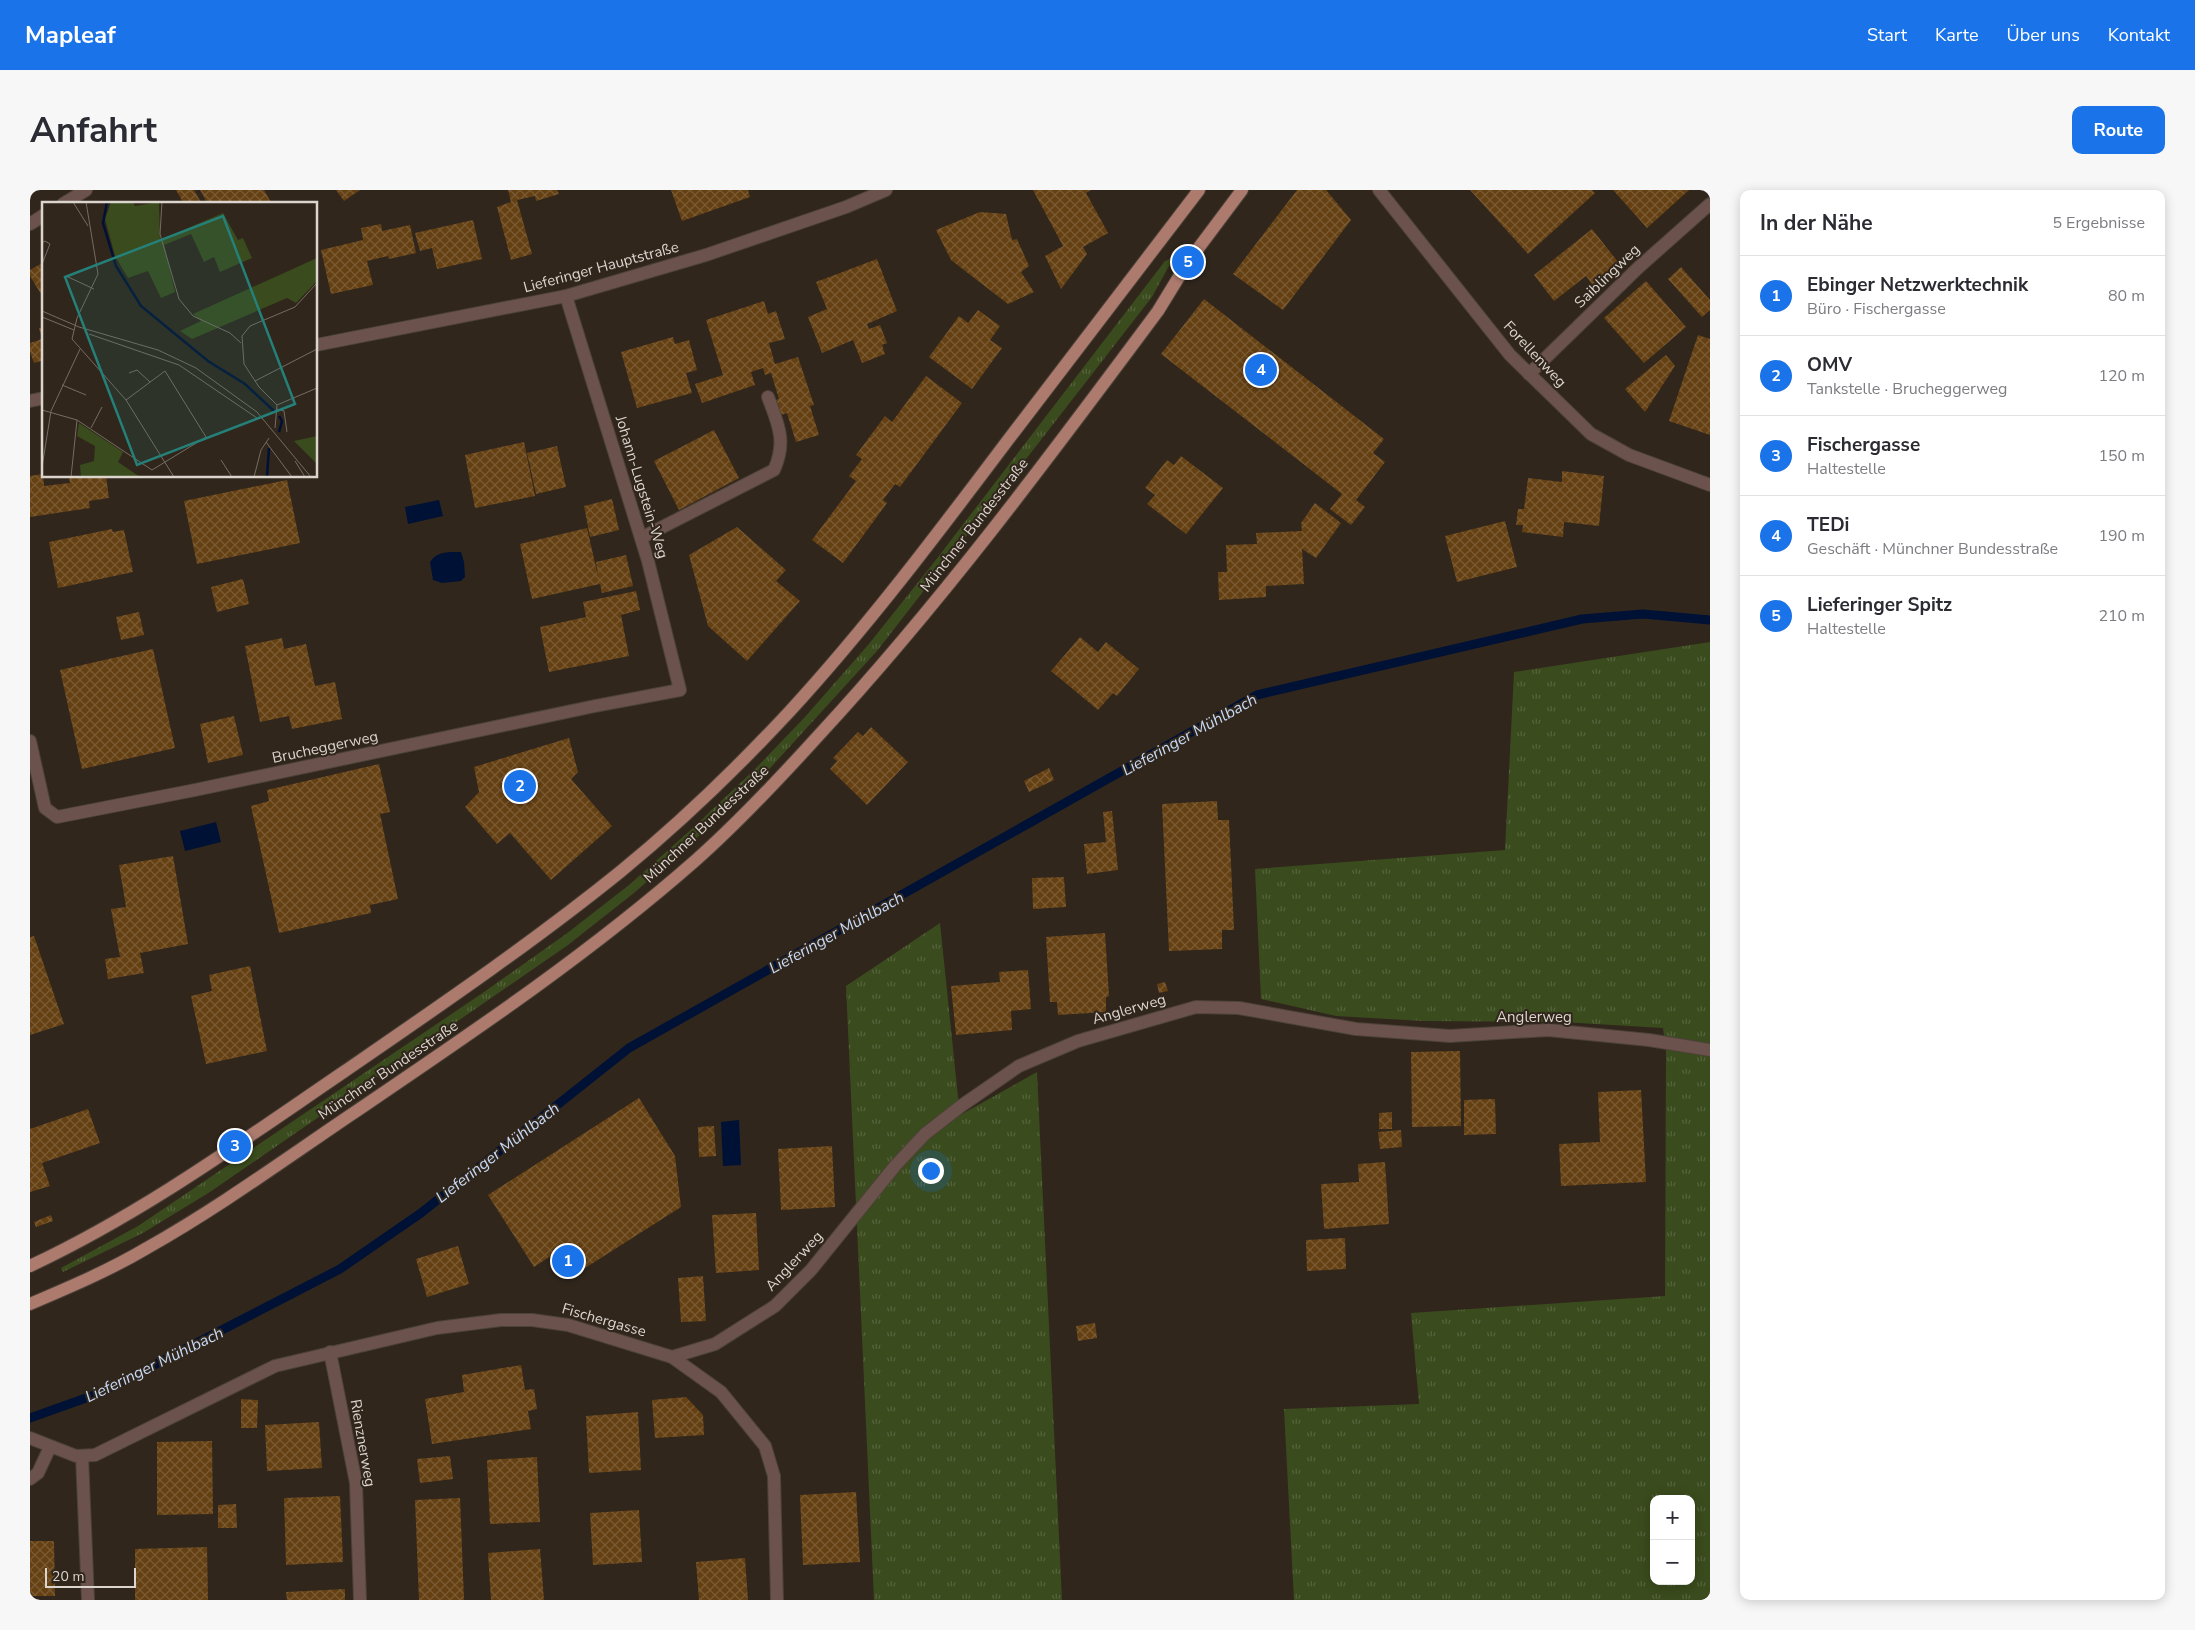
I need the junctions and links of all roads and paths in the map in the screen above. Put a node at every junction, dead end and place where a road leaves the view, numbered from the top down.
1 (86, 190) edge
2 (886, 190) edge
3 (1199, 190) edge
4 (1242, 190) edge
5 (1379, 190) edge
6 (66, 202) edge
7 (1710, 204) edge
8 (42, 216) edge
9 (30, 224) edge
10 (566, 296) junction
11 (318, 345) edge
12 (1529, 374) junction
13 (768, 397) dead end
14 (1710, 485) edge
15 (641, 538) junction
16 (680, 690) joint
17 (30, 741) edge
18 (1710, 1050) edge
19 (30, 1266) edge
20 (30, 1304) edge
21 (330, 1352) junction
22 (672, 1357) junction
23 (30, 1438) edge
24 (50, 1447) junction
25 (82, 1456) junction
26 (30, 1479) edge
27 (88, 1600) edge
28 (360, 1600) edge
29 (777, 1600) edge

1 - 6 street
2 - 10 street, Lieferinger Hauptstraße
3 - 19 main road, Münchner Bundesstraße
4 - 20 main road, Münchner Bundesstraße
5 - 12 street, Forellenweg
7 - 12 street, Saiblingweg
8 - 9 street
10 - 11 street, Lieferinger Hauptstraße
10 - 15 street, Johann-Lugstein-Weg
12 - 14 street, Forellenweg
13 - 15 street
15 - 16 street, Johann-Lugstein-Weg
16 - 17 street, Brucheggerweg
18 - 22 street, Anglerweg
21 - 22 street, Fischergasse
21 - 25 street, Fischergasse
21 - 28 street, Rienznerweg
22 - 29 street, Fischergasse
23 - 24 street, Fischergasse
24 - 25 street, Fischergasse
24 - 26 street
25 - 27 street

